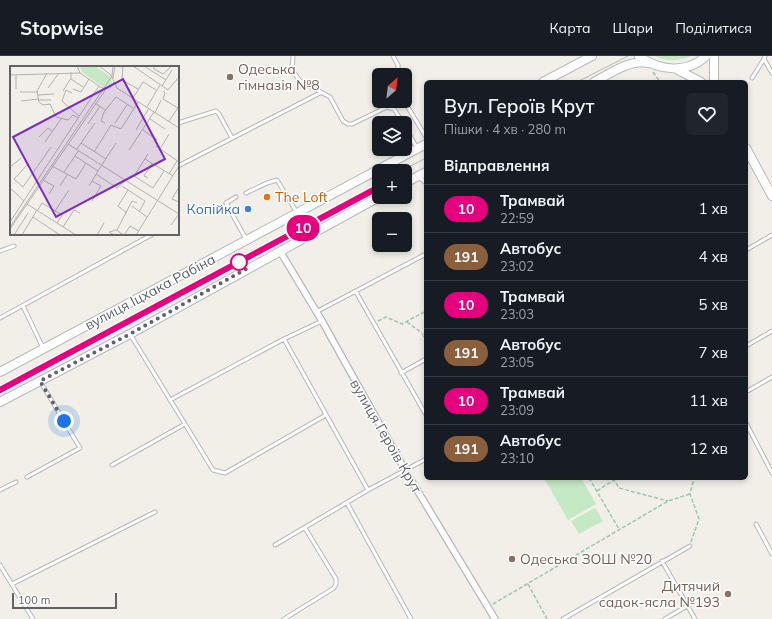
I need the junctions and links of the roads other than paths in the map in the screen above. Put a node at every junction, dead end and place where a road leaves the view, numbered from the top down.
1 (293, 56) edge
2 (393, 56) edge
3 (592, 56) edge
4 (639, 56) edge
5 (706, 56) edge
6 (714, 56) edge
7 (764, 57) edge
8 (648, 63) junction
9 (398, 68) edge
10 (676, 69) junction
11 (772, 72) edge
12 (752, 78) dead end
13 (547, 80) edge
14 (598, 80) edge
15 (697, 80) edge
16 (714, 80) edge
17 (320, 93) junction
18 (408, 108) edge
19 (398, 116) edge
20 (179, 122) edge
21 (424, 135) edge
22 (232, 138) junction
23 (412, 139) edge
24 (424, 145) edge
25 (417, 148) junction
26 (748, 152) edge
27 (179, 165) edge
28 (424, 173) edge
29 (418, 176) junction
30 (412, 179) edge
31 (424, 181) edge
32 (246, 193) dead end
33 (772, 194) edge
34 (236, 197) dead end
35 (372, 201) edge
36 (297, 213) junction
37 (151, 235) edge
38 (772, 235) edge
39 (247, 240) junction
40 (14, 246) dead end
41 (748, 249) edge
42 (280, 250) junction
43 (0, 251) edge
44 (424, 255) edge
45 (356, 292) junction
46 (22, 306) junction
47 (316, 312) junction
48 (0, 318) edge
49 (322, 321) junction
50 (772, 331) edge
51 (130, 334) junction
52 (284, 339) junction
53 (748, 345) edge
54 (44, 349) junction
55 (424, 360) edge
56 (0, 372) edge
57 (401, 373) junction
58 (772, 377) edge
59 (40, 381) junction
60 (748, 391) edge
61 (170, 400) junction
62 (0, 402) edge
63 (424, 412) edge
64 (326, 415) junction
65 (186, 424) junction
66 (748, 427) edge
67 (424, 460) edge
68 (112, 466) dead end
69 (405, 470) junction
70 (772, 473) edge
71 (27, 477) dead end
72 (16, 482) dead end
73 (0, 490) edge
74 (368, 490) junction
75 (346, 503) junction
76 (155, 512) dead end
77 (756, 524) dead end
78 (305, 528) junction
79 (275, 545) dead end
80 (690, 546) road end
81 (772, 553) edge
82 (662, 561) junction
83 (0, 565) edge
84 (12, 584) junction
85 (687, 606) junction
86 (33, 619) edge
87 (284, 619) edge
88 (411, 619) edge
89 (495, 619) edge
90 (563, 619) edge
91 (665, 619) edge
92 (695, 619) edge

1 - 17 lane
2 - 9 lane
3 - 13 main road
4 - 8 main road
5 - 10 main road
6 - 16 main road
7 - 11 lane
7 - 12 lane
8 - 10 main road
8 - 14 main road
10 - 15 main road
17 - 19 lane
17 - 22 lane
18 - 21 lane
20 - 22 lane
22 - 27 lane
23 - 25 lane
24 - 25 main road, вулиця Іцхака Рабіна
25 - 36 main road, вулиця Іцхака Рабіна
26 - 33 main road
28 - 29 main road
29 - 30 main road
29 - 31 lane
32 - 36 lane
34 - 39 lane
35 - 42 main road, вулиця Іцхака Рабіна
36 - 39 main road, вулиця Іцхака Рабіна
37 - 46 lane
38 - 41 lane
39 - 54 main road, вулиця Іцхака Рабіна
40 - 43 lane
42 - 47 street, вулиця Героїв Крут
42 - 51 main road, вулиця Іцхака Рабіна
44 - 45 lane
45 - 47 lane
45 - 57 lane
46 - 48 lane
46 - 54 lane
47 - 49 street, вулиця Героїв Крут
49 - 52 lane
49 - 69 street, вулиця Героїв Крут
50 - 53 lane
51 - 59 main road, вулиця Іцхака Рабіна
51 - 61 lane
52 - 61 lane
52 - 64 lane
54 - 56 main road, вулиця Іцхака Рабіна
55 - 57 lane
57 - 63 lane
58 - 60 lane
59 - 62 main road, вулиця Іцхака Рабіна
59 - 71 lane
61 - 65 lane
64 - 65 lane
64 - 74 lane
65 - 68 lane
66 - 70 lane
67 - 69 lane
69 - 74 lane
69 - 89 street, вулиця Героїв Крут
72 - 73 lane
74 - 75 lane
75 - 78 lane
75 - 88 lane
76 - 84 lane
77 - 81 lane
78 - 79 lane
78 - 87 lane
80 - 82 lane
82 - 85 lane
82 - 90 lane
83 - 84 lane
84 - 86 lane
85 - 91 lane
85 - 92 lane

